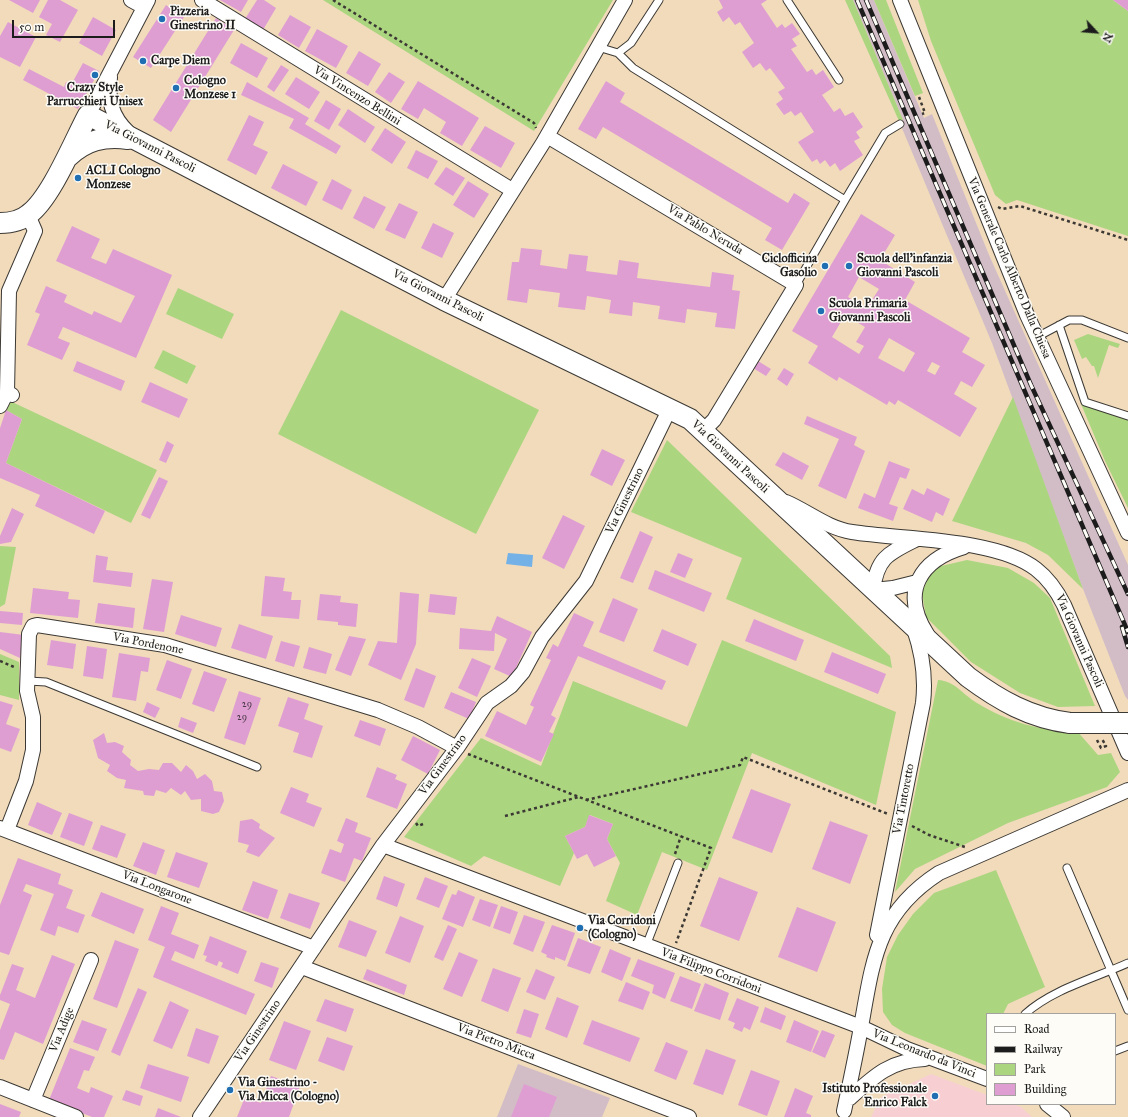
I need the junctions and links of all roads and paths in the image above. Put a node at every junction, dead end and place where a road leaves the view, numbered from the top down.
1 (131, 0) edge
2 (202, 0) edge
3 (333, 0) edge
4 (626, 0) edge
5 (659, 0) edge
6 (787, 0) edge
7 (900, 0) edge
8 (146, 4) edge
9 (598, 47) junction
10 (618, 53) junction
11 (110, 72) junction
12 (838, 80) dead end
13 (919, 97) dead end
14 (922, 114) dead end
15 (88, 116) junction
16 (900, 124) dead end
17 (545, 139) junction
18 (137, 141) junction
19 (65, 159) junction
20 (512, 190) junction
21 (845, 200) junction
22 (994, 202) dead end
23 (28, 215) junction
24 (0, 223) edge
25 (1128, 240) edge
26 (796, 285) junction
27 (444, 300) junction
28 (1059, 325) junction
29 (1037, 337) junction
30 (1128, 338) edge
31 (0, 406) edge
32 (670, 408) junction
33 (1128, 416) edge
34 (703, 430) junction
35 (772, 496) junction
36 (1128, 533) edge
37 (917, 539) junction
38 (968, 546) junction
39 (917, 582) junction
40 (873, 590) junction
41 (914, 629) junction
42 (938, 651) junction
43 (28, 681) junction
44 (1128, 723) edge
45 (1096, 737) dead end
46 (1101, 738) dead end
47 (457, 748) junction
48 (1128, 753) edge
49 (257, 767) dead end
50 (1128, 790) edge
51 (579, 797) junction
52 (586, 800) junction
53 (505, 816) dead end
54 (900, 819) junction
55 (4, 829) edge
56 (681, 836) junction
57 (383, 845) junction
58 (984, 853) junction
59 (678, 863) joint
60 (1067, 868) dead end
61 (646, 946) junction
62 (314, 948) junction
63 (671, 956) junction
64 (91, 960) dead end
65 (1128, 963) edge
66 (302, 967) junction
67 (871, 968) junction
68 (1111, 971) junction
69 (1128, 1010) edge
70 (1027, 1013) edge
71 (861, 1028) junction
72 (1128, 1046) edge
73 (1116, 1051) edge
74 (930, 1059) junction
75 (986, 1079) edge
76 (0, 1087) edge
77 (850, 1098) junction
78 (34, 1100) junction
79 (1048, 1105) edge
80 (843, 1114) edge
81 (76, 1117) edge
82 (200, 1117) edge
83 (689, 1117) edge
84 (1063, 1117) edge

1 - 8 street
2 - 20 street, Via Vincenzo Bellini
3 - 17 path
4 - 9 street
5 - 10 lane
6 - 12 lane
7 - 29 street, Via Generale Carlo Alberto Dalla Chiesa
8 - 11 street
9 - 10 lane
9 - 17 street
10 - 21 lane
11 - 15 street
11 - 18 street
13 - 14 path
15 - 18 street, Via Giovanni Pascoli
15 - 19 street
16 - 21 lane
17 - 20 street
17 - 26 street, Via Pablo Neruda
18 - 19 street
18 - 27 street, Via Giovanni Pascoli
19 - 23 street
20 - 27 street
21 - 26 lane
22 - 25 path
23 - 24 street
23 - 31 street
26 - 34 street
27 - 32 street, Via Giovanni Pascoli
28 - 29 lane
28 - 30 lane
28 - 33 lane
29 - 36 street, Via Generale Carlo Alberto Dalla Chiesa
32 - 34 street, Via Giovanni Pascoli
32 - 47 street, Via Ginestrino
34 - 35 street, Via Giovanni Pascoli
35 - 37 street, Via Giovanni Pascoli
35 - 40 street, Via Giovanni Pascoli
37 - 38 street, Via Giovanni Pascoli
37 - 40 street
38 - 39 street
38 - 48 street, Via Giovanni Pascoli
39 - 40 street
39 - 42 street
40 - 41 street, Via Giovanni Pascoli
41 - 42 street, Via Giovanni Pascoli
41 - 54 street, Via Tintoretto
42 - 44 street, Via Giovanni Pascoli, bridge
43 - 47 street, Via Pordenone
43 - 49 lane
43 - 55 street, Via Pordenone
45 - 46 path
47 - 51 path
47 - 57 street, Via Ginestrino
50 - 58 street, Via Tintoretto
51 - 52 path
51 - 53 path
52 - 54 path
52 - 56 path
54 - 58 path
54 - 67 street, Via Tintoretto
55 - 62 street, Via Longarone
56 - 59 path
56 - 63 path
57 - 61 street, Via Filippo Corridoni
57 - 62 street, Via Ginestrino
58 - 67 street, Via Tintoretto
59 - 61 lane
60 - 68 lane
61 - 63 street, Via Filippo Corridoni
62 - 66 street, Via Ginestrino
63 - 71 street, Via Filippo Corridoni
64 - 78 street, Via Adige
65 - 68 lane
66 - 82 street, Via Ginestrino
66 - 83 street, Via Pietro Micca
67 - 71 street, Via Tintoretto
68 - 69 lane
68 - 70 lane
71 - 74 street, Via Leonardo da Vinci
71 - 77 street, Via Tintoretto
71 - 80 street, Via Tintoretto
72 - 73 lane
74 - 75 street, Via Leonardo da Vinci
74 - 77 street, Via Tintoretto
76 - 78 street
77 - 80 street, Via Tintoretto
78 - 81 street
79 - 84 street

